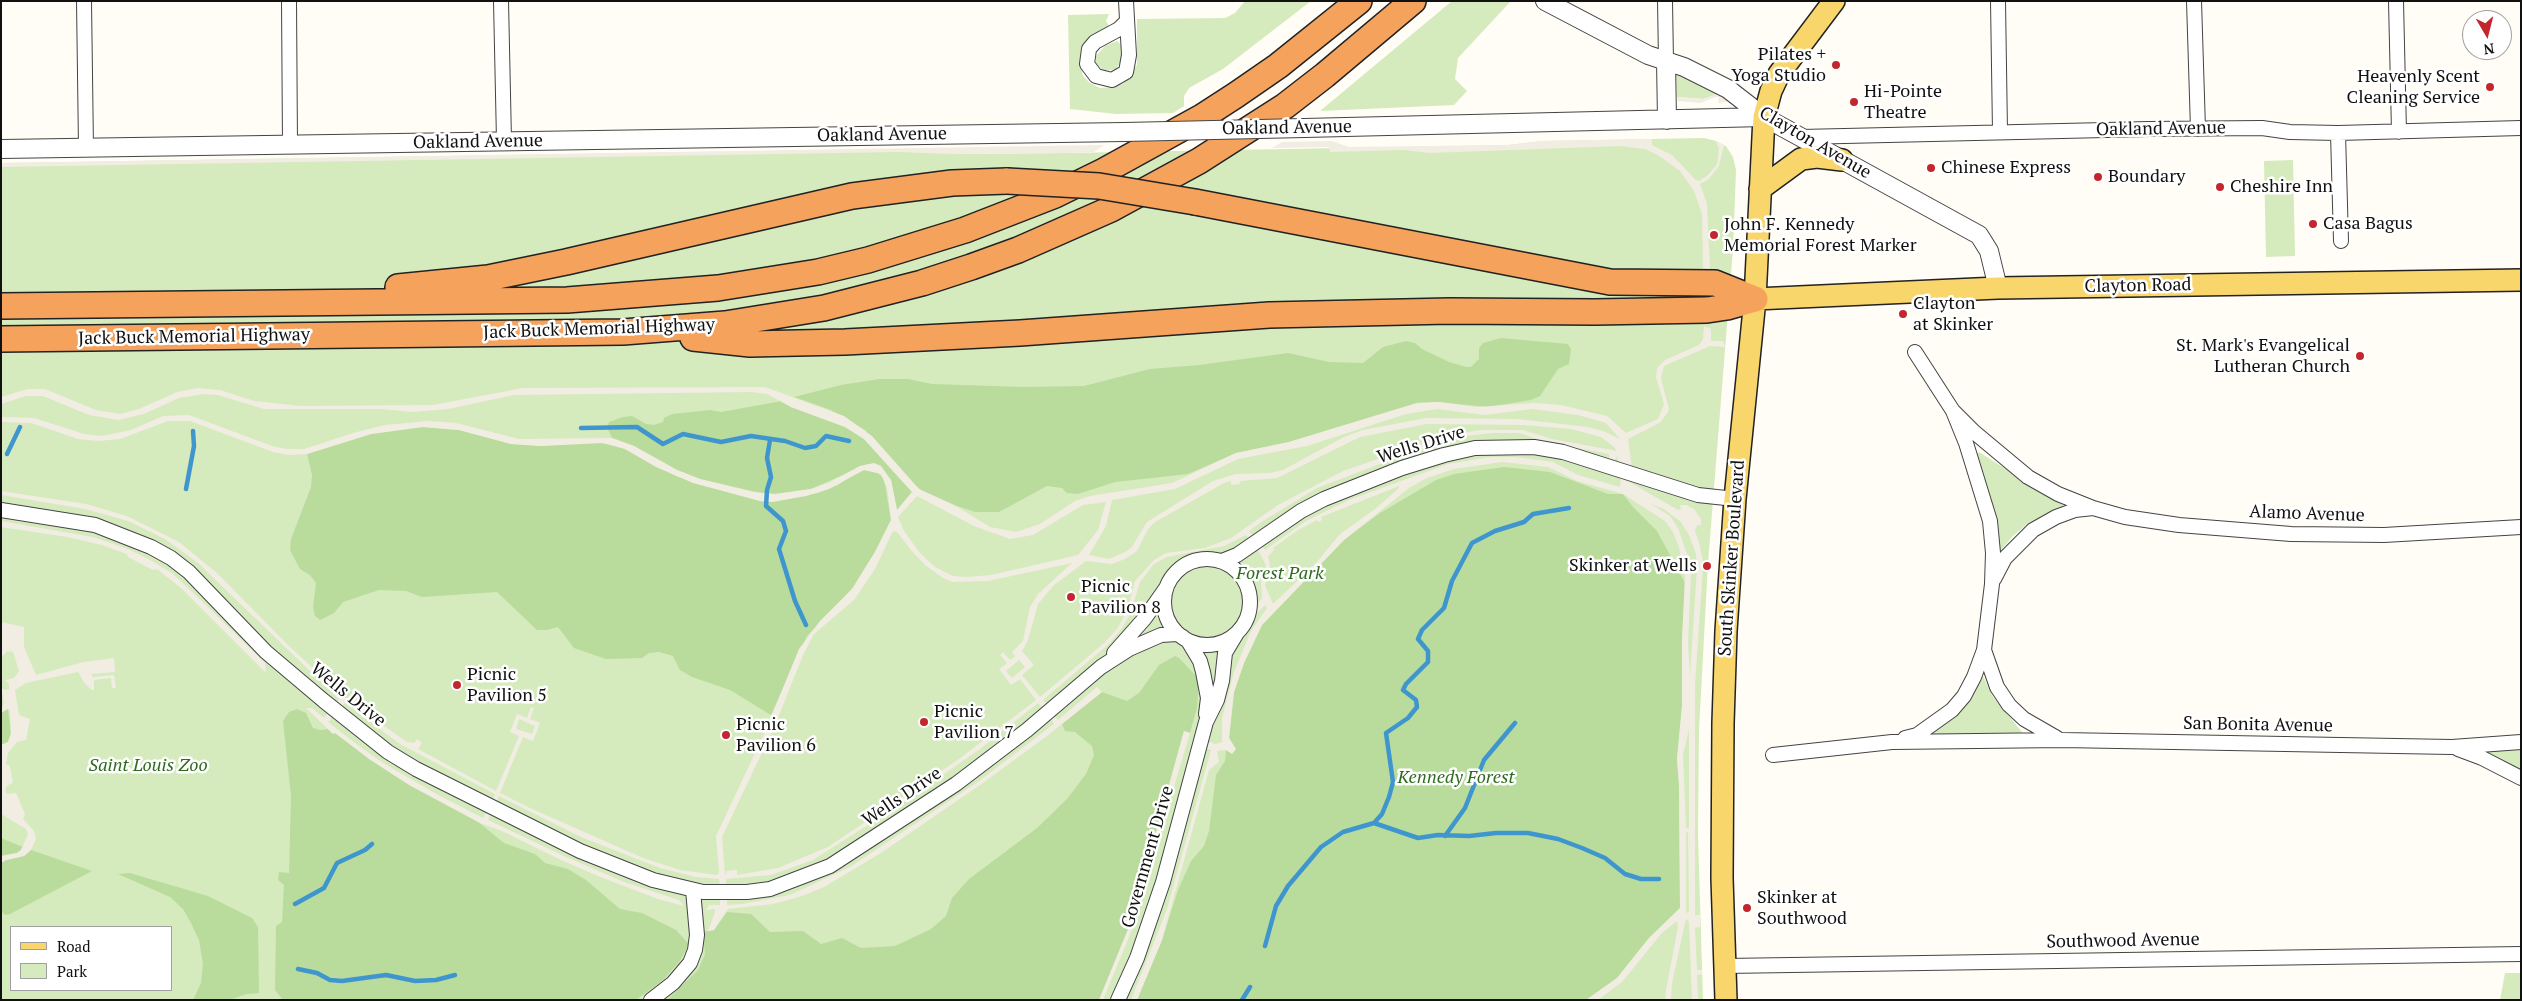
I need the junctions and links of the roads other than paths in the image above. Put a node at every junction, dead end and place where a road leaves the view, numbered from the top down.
1 (84, 1) edge
2 (289, 1) edge
3 (501, 1) edge
4 (1126, 1) edge
5 (1359, 1) edge
6 (1412, 1) edge
7 (1545, 1) edge
8 (1665, 1) edge
9 (1834, 1) edge
10 (1998, 1) edge
11 (2194, 1) edge
12 (2396, 1) edge
13 (1126, 22) dead end
14 (1666, 61) junction
15 (1764, 117) junction
16 (1668, 120) junction
17 (2521, 128) edge
18 (2198, 129) junction
19 (2000, 132) junction
20 (2399, 132) junction
21 (2338, 133) junction
22 (1801, 137) junction
23 (504, 141) junction
24 (290, 145) junction
25 (86, 148) junction
26 (1, 149) edge
27 (1842, 160) junction
28 (1760, 189) junction
29 (2341, 241) dead end
30 (2521, 280) edge
31 (1998, 288) junction
32 (1755, 299) junction
33 (264, 303) junction
34 (1, 306) edge
35 (624, 332) junction
36 (1, 339) edge
37 (1916, 352) dead end
38 (1953, 411) junction
39 (1735, 499) junction
40 (2093, 508) junction
41 (1, 510) edge
42 (2521, 527) edge
43 (1222, 562) junction
44 (1992, 584) junction
45 (1167, 587) junction
46 (1238, 633) junction
47 (1185, 639) junction
48 (1984, 650) junction
49 (1102, 667) junction
50 (1206, 722) junction
51 (2062, 740) junction
52 (1892, 742) junction
53 (2521, 742) edge
54 (2452, 747) junction
55 (1773, 755) dead end
56 (2521, 778) edge
57 (693, 890) junction
58 (2521, 954) edge
59 (1725, 966) junction
60 (651, 1000) edge
61 (1118, 1000) edge
62 (1726, 1000) edge

1 - 25 street
2 - 24 street
3 - 23 street
4 - 13 street
5 - 33 highway, Jack Buck Memorial Highway
6 - 35 highway, Jack Buck Memorial Highway
7 - 14 street, Clayton Avenue
8 - 14 street
9 - 15 main road, South Skinker Boulevard
10 - 19 street
11 - 18 street
12 - 20 street
14 - 15 street, Clayton Avenue
14 - 16 street
15 - 16 street, Oakland Avenue
15 - 22 street, Clayton Avenue
15 - 28 main road, South Skinker Boulevard
16 - 23 street, Oakland Avenue, bridge
17 - 20 street, Oakland Avenue
18 - 19 street, Oakland Avenue
18 - 21 street, Oakland Avenue
19 - 22 street, Oakland Avenue
20 - 21 street, Oakland Avenue
21 - 29 street
22 - 27 street, Clayton Avenue
23 - 24 street, Oakland Avenue
24 - 25 street, Oakland Avenue
25 - 26 street, Oakland Avenue
27 - 28 main road
27 - 31 street, Clayton Avenue
28 - 32 main road, South Skinker Boulevard
30 - 31 main road, Clayton Road
31 - 32 main road, Clayton Road
32 - 33 highway, bridge
32 - 35 highway
32 - 39 main road, South Skinker Boulevard
33 - 34 highway, Jack Buck Memorial Highway
35 - 36 highway, Jack Buck Memorial Highway
37 - 38 street
38 - 40 street, Alamo Avenue
38 - 44 street
39 - 43 street, Wells Drive
39 - 59 main road, South Skinker Boulevard
40 - 42 street, Alamo Avenue
40 - 44 street, Alamo Avenue
41 - 57 street, Wells Drive
43 - 45 street
43 - 46 street
44 - 48 street
45 - 47 street
45 - 49 street, Wells Drive
46 - 47 street
46 - 50 street, Government Drive
47 - 49 street, Wells Drive
47 - 50 street, Government Drive
48 - 51 street, San Bonita Avenue
48 - 52 street
49 - 57 street, Wells Drive
50 - 61 street, Government Drive
51 - 52 street, San Bonita Avenue
51 - 54 street, San Bonita Avenue
52 - 55 street, San Bonita Avenue
53 - 54 street, San Bonita Avenue
54 - 56 street, San Bonita Avenue
57 - 60 street
58 - 59 street, Southwood Avenue
59 - 62 main road, South Skinker Boulevard

